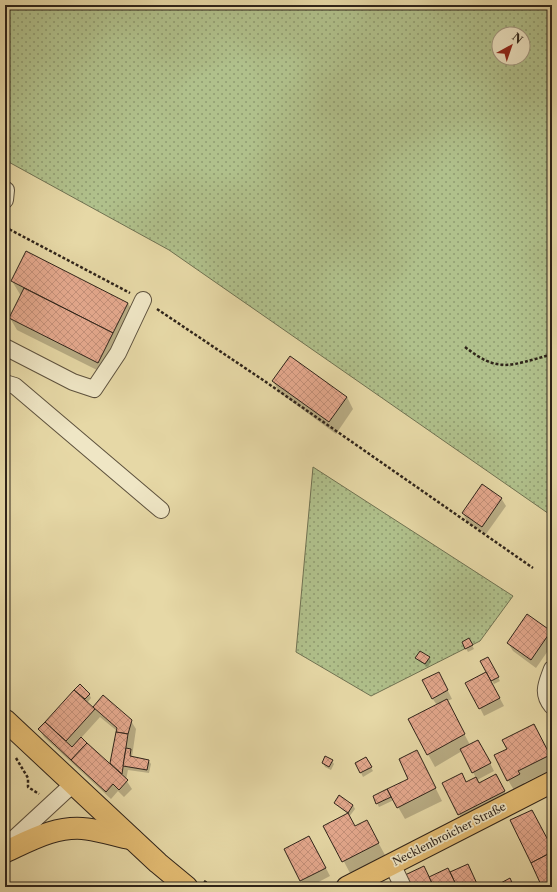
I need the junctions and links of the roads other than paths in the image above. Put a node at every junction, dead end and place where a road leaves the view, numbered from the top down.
1 (143, 300) road end
2 (5, 347) edge
3 (5, 383) edge
4 (161, 510) dead end
5 (552, 669) edge
6 (552, 706) edge
7 (5, 720) edge
8 (552, 782) edge
9 (73, 784) junction
10 (132, 839) junction
11 (5, 847) edge
12 (5, 852) edge
13 (392, 864) junction
14 (187, 887) edge
15 (347, 887) edge
16 (403, 887) edge

1 - 2 street
3 - 4 street
5 - 6 street
7 - 9 main road
8 - 13 main road, Necklenbroicher Straße
9 - 10 main road
9 - 11 street
10 - 12 main road
10 - 14 main road
13 - 15 main road, Necklenbroicher Straße
13 - 16 street

